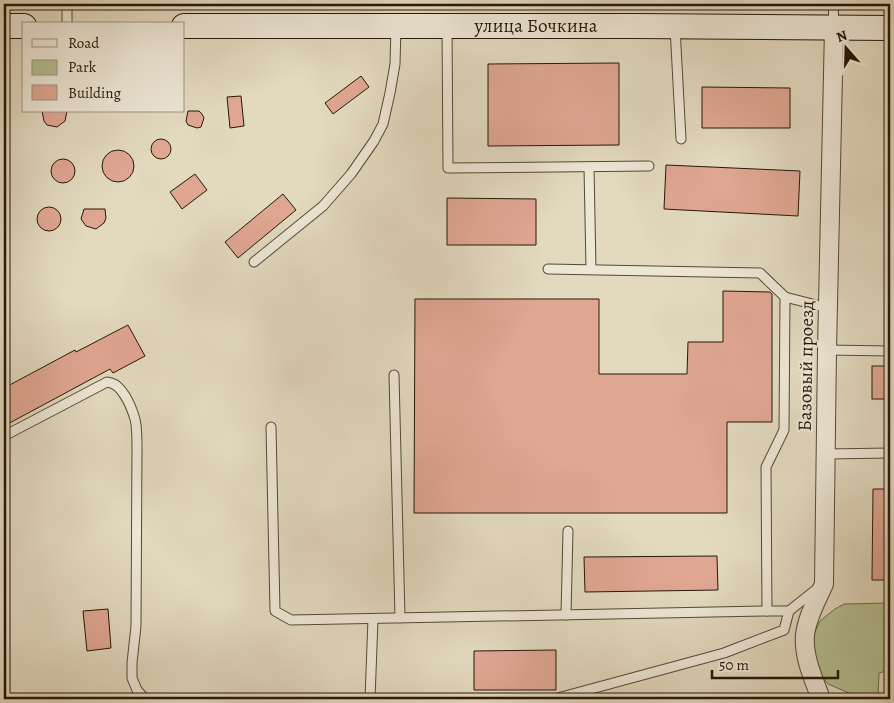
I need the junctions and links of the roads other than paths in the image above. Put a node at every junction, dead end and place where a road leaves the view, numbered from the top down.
1 (67, 4) edge
2 (834, 4) edge
3 (67, 22) edge
4 (4, 26) edge
5 (22, 26) edge
6 (185, 26) edge
7 (447, 26) junction
8 (675, 26) junction
9 (396, 27) junction
10 (834, 28) junction
11 (890, 28) edge
12 (681, 139) dead end
13 (649, 166) dead end
14 (588, 167) junction
15 (4, 251) edge
16 (254, 262) dead end
17 (548, 269) dead end
18 (591, 269) junction
19 (4, 294) edge
20 (785, 297) junction
21 (828, 308) junction
22 (827, 350) junction
23 (890, 351) edge
24 (394, 375) dead end
25 (271, 427) dead end
26 (4, 436) edge
27 (890, 453) edge
28 (826, 454) junction
29 (568, 531) dead end
30 (824, 584) junction
31 (767, 610) junction
32 (789, 611) junction
33 (566, 615) junction
34 (400, 618) junction
35 (373, 619) junction
36 (145, 699) edge
37 (370, 699) edge
38 (554, 699) edge
39 (821, 699) edge

1 - 3 lane
2 - 10 lane
4 - 5 street
6 - 9 street, улица Бочкина
7 - 8 street, улица Бочкина
7 - 9 street, улица Бочкина
7 - 14 lane
8 - 10 street, улица Бочкина
8 - 12 lane
9 - 16 lane
10 - 11 street, улица Бочкина
10 - 21 street, Базовый проезд
13 - 14 lane
14 - 18 lane
15 - 19 lane
17 - 18 lane
18 - 20 lane
20 - 21 lane
20 - 31 lane
21 - 22 street, Базовый проезд
22 - 23 lane
22 - 28 street, Базовый проезд
24 - 34 lane
25 - 35 lane
26 - 36 lane
27 - 28 lane
28 - 30 street, Базовый проезд
29 - 33 lane
30 - 32 lane
30 - 39 street, Базовый проезд
31 - 32 lane
31 - 33 lane
32 - 38 lane
33 - 34 lane
34 - 35 lane
35 - 37 lane

